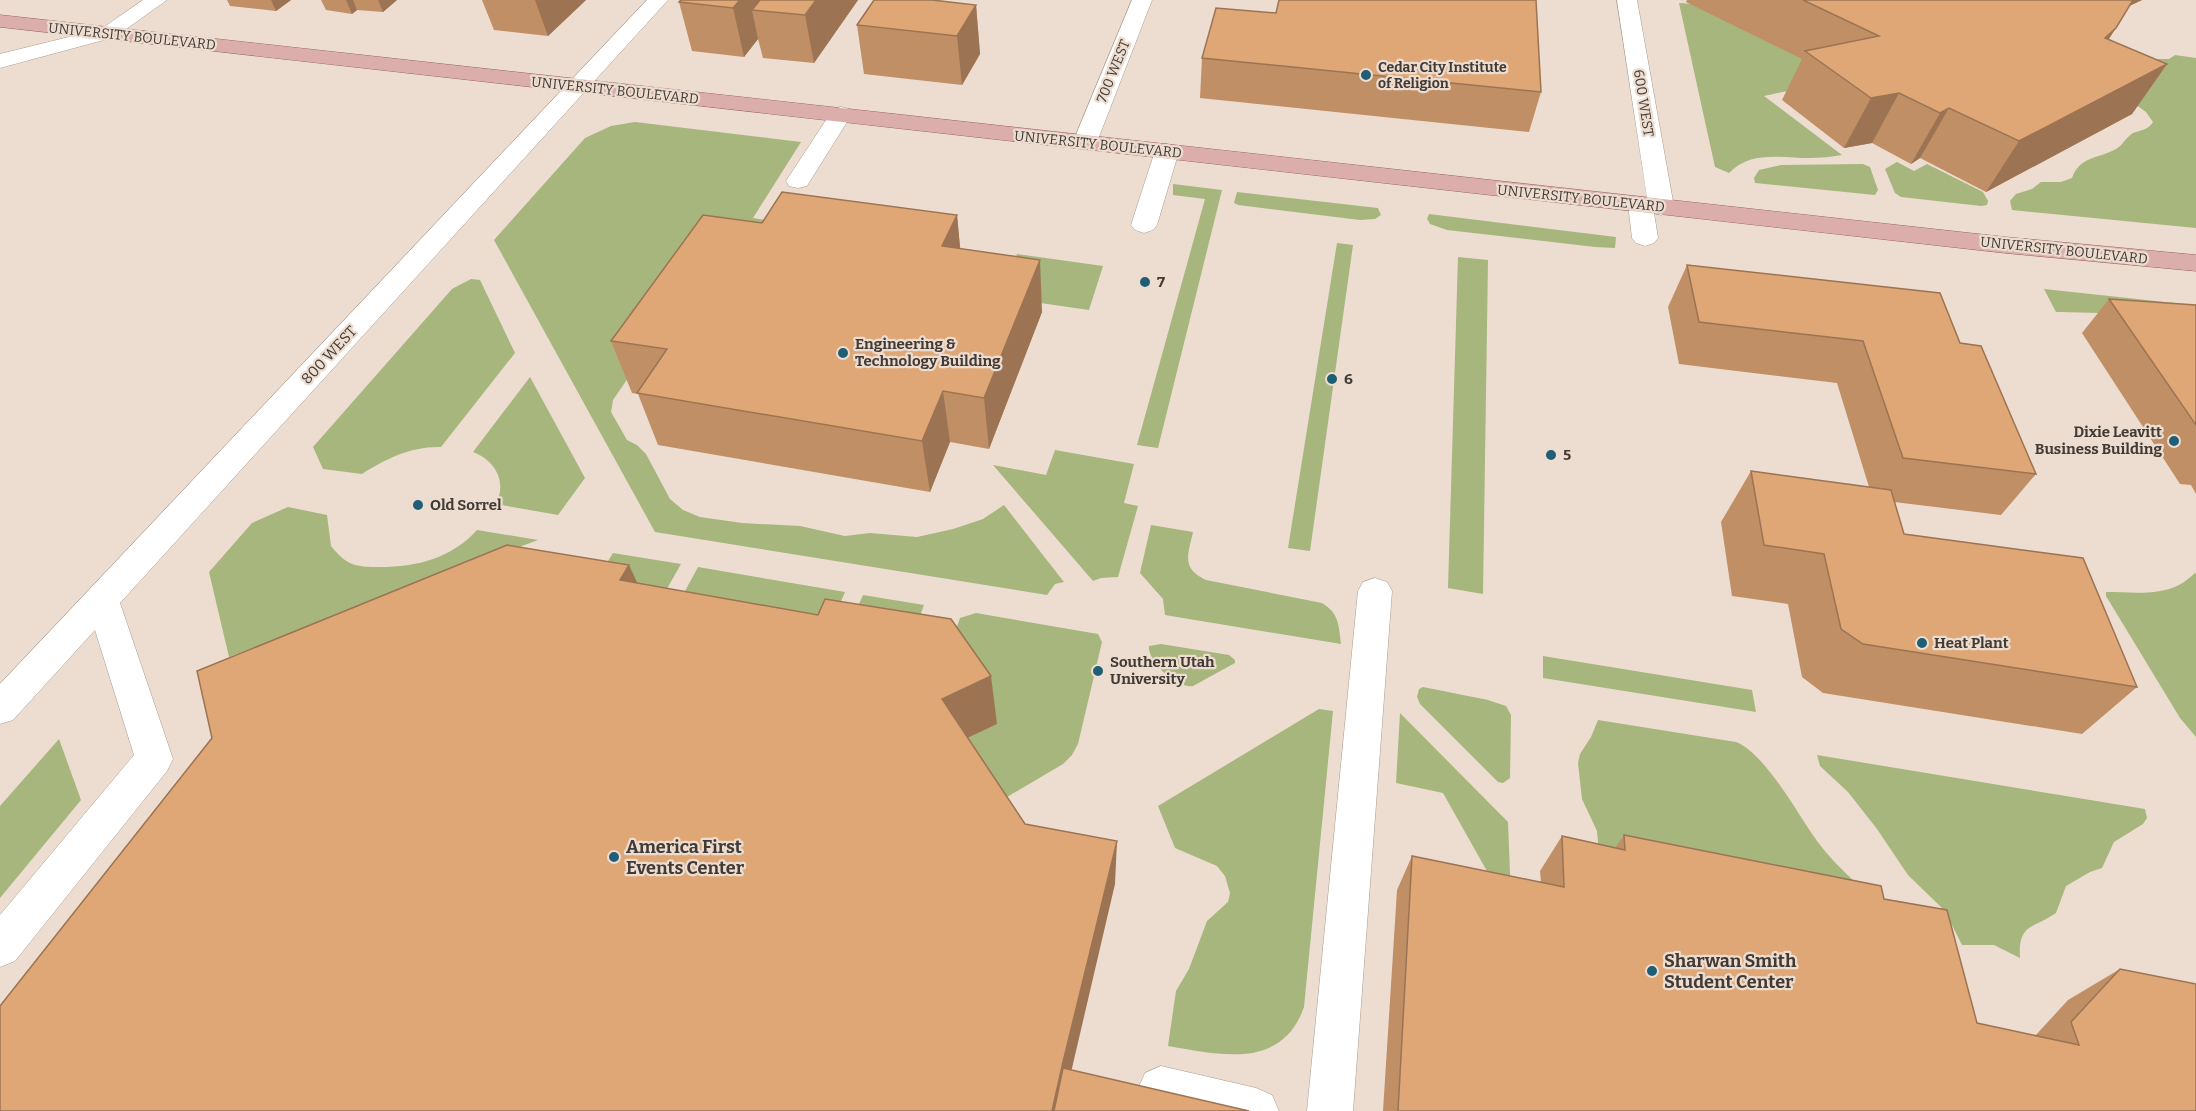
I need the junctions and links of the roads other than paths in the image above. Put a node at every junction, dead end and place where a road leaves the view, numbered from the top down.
1 (157, 0) edge
2 (658, 0) edge
3 (1142, 0) edge
4 (1627, 0) edge
5 (0, 21) edge
6 (108, 33) junction
7 (0, 61) edge
8 (579, 86) junction
9 (841, 114) junction
10 (1084, 142) junction
11 (1167, 151) junction
12 (798, 181) dead end
13 (1650, 206) junction
14 (1144, 225) dead end
15 (1645, 238) dead end
16 (2196, 263) edge
17 (1375, 591) dead end
18 (102, 600) junction
19 (0, 709) edge
20 (0, 947) edge
21 (1161, 1089) edge
22 (1256, 1111) edge
23 (1330, 1111) edge

1 - 6 street
2 - 8 street, 800 WEST
3 - 10 street, 700 WEST
4 - 13 street, 600 WEST
5 - 6 main road, UNIVERSITY BOULEVARD
6 - 7 street
6 - 8 main road, UNIVERSITY BOULEVARD
8 - 9 main road, UNIVERSITY BOULEVARD
8 - 18 street, 800 WEST
9 - 10 main road, UNIVERSITY BOULEVARD
9 - 12 street
10 - 11 main road, UNIVERSITY BOULEVARD
11 - 13 main road, UNIVERSITY BOULEVARD
11 - 14 street
13 - 15 street, 600 WEST
13 - 16 main road, UNIVERSITY BOULEVARD
17 - 23 street
18 - 19 street, 800 WEST
18 - 20 street
21 - 22 street

